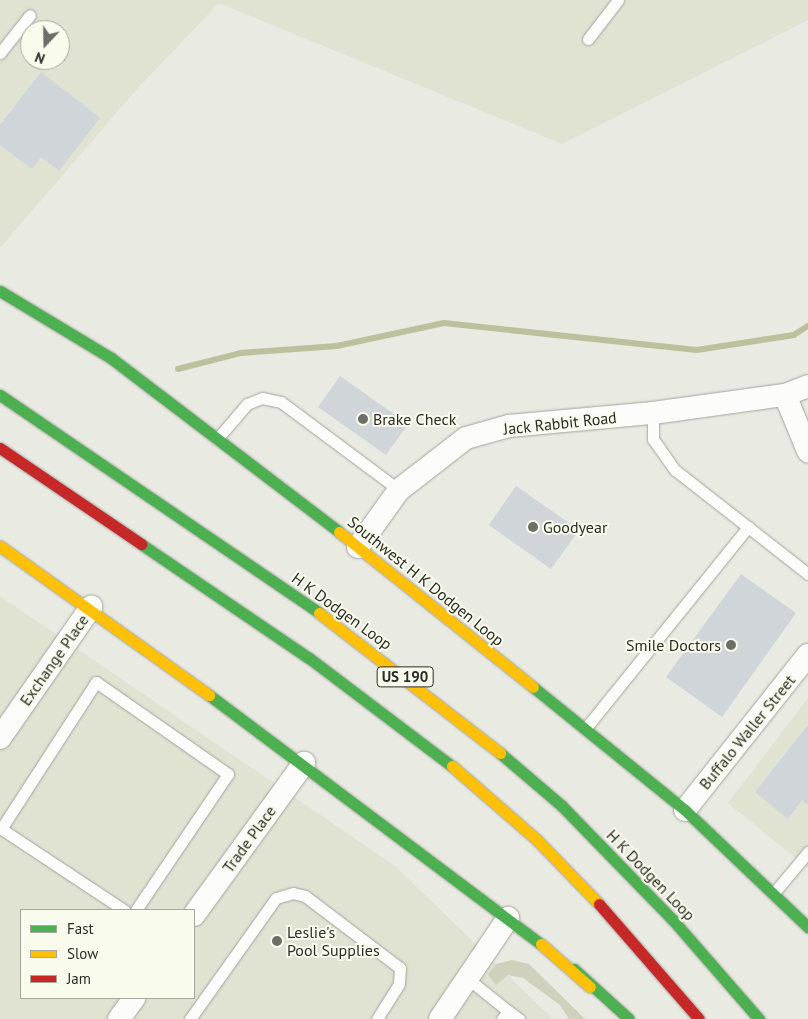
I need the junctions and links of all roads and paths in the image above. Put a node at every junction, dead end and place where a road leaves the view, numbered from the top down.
1 (618, 0) edge
2 (30, 15) dead end
3 (588, 39) dead end
4 (0, 53) edge
5 (0, 291) edge
6 (808, 386) edge
7 (0, 395) edge
8 (784, 395) junction
9 (653, 413) junction
10 (218, 439) junction
11 (0, 448) edge
12 (808, 451) edge
13 (399, 490) junction
14 (748, 527) junction
15 (0, 546) edge
16 (358, 546) junction
17 (808, 574) edge
18 (91, 607) junction
19 (808, 655) edge
20 (584, 729) junction
21 (0, 738) edge
22 (304, 763) junction
23 (685, 810) junction
24 (0, 828) edge
25 (808, 853) edge
26 (773, 894) junction
27 (122, 909) edge
28 (137, 909) edge
29 (195, 914) edge
30 (508, 918) junction
31 (808, 927) edge
32 (574, 969) junction
33 (467, 978) junction
34 (133, 999) edge
35 (505, 1015) edge
36 (119, 1019) edge
37 (190, 1019) edge
38 (377, 1019) edge
39 (440, 1019) edge
40 (519, 1019) edge
41 (617, 1019) edge
42 (629, 1019) edge
43 (699, 1019) edge
44 (759, 1019) edge

1 - 3 lane
2 - 4 lane
5 - 10 main road, Southwest H K Dodgen Loop
6 - 8 street, Jack Rabbit Road
7 - 44 main road, H K Dodgen Loop / US 190
8 - 9 street, Jack Rabbit Road
8 - 12 street
9 - 13 street, Jack Rabbit Road
9 - 14 lane
10 - 13 lane
10 - 16 main road, Southwest H K Dodgen Loop
11 - 43 main road, US 190
13 - 16 street, Jack Rabbit Road
14 - 17 lane
14 - 20 lane
15 - 18 main road
16 - 20 main road, Southwest H K Dodgen Loop
18 - 21 street, Exchange Place
18 - 22 main road
19 - 23 street, Buffalo Waller Street
20 - 23 main road, Southwest H K Dodgen Loop
22 - 29 street, Trade Place
22 - 30 main road
23 - 26 main road, Southwest H K Dodgen Loop
24 - 27 lane
24 - 28 lane
25 - 26 lane
26 - 31 main road, Southwest H K Dodgen Loop
30 - 32 main road
30 - 33 street
32 - 41 main road
32 - 42 main road
33 - 35 lane
33 - 39 street
34 - 36 street
35 - 40 lane
37 - 38 lane

